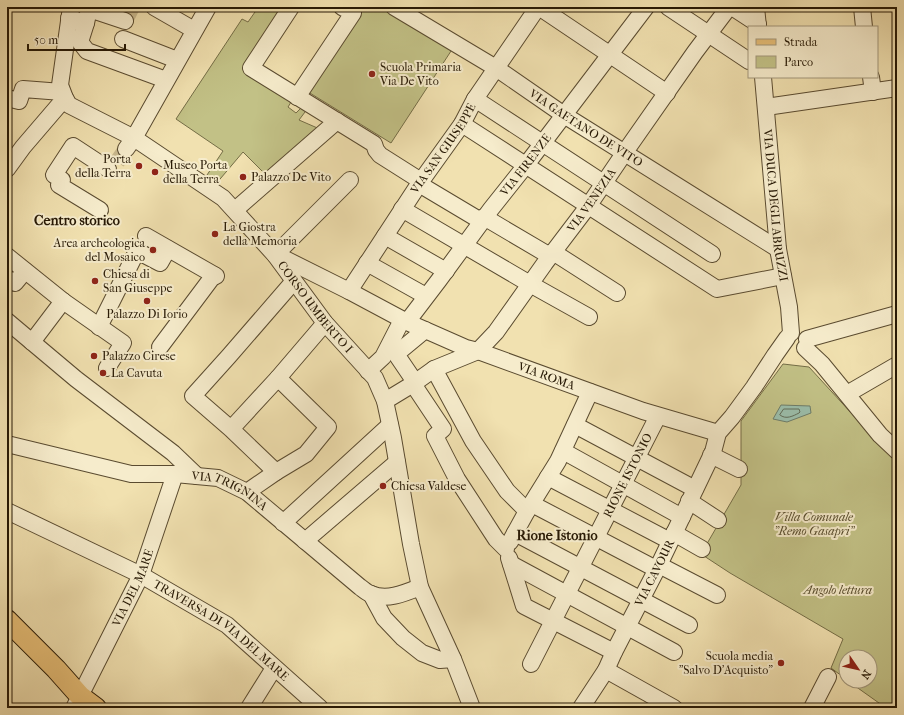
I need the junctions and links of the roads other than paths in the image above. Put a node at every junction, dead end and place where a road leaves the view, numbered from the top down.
1 (154, 7) edge
2 (291, 7) edge
3 (342, 7) edge
4 (538, 7) edge
5 (646, 7) edge
6 (668, 7) edge
7 (729, 7) edge
8 (732, 7) edge
9 (756, 7) edge
10 (862, 7) edge
11 (203, 9) edge
12 (400, 9) edge
13 (70, 12) edge
14 (126, 21) dead end
15 (86, 23) junction
16 (758, 26) edge
17 (864, 26) edge
18 (194, 30) junction
19 (709, 34) junction
20 (123, 39) dead end
21 (610, 55) junction
22 (178, 60) junction
23 (748, 60) edge
24 (496, 68) junction
25 (763, 78) edge
26 (166, 80) junction
27 (872, 85) edge
28 (897, 88) edge
29 (667, 93) junction
30 (64, 95) junction
31 (297, 97) junction
32 (7, 98) edge
33 (475, 99) junction
34 (766, 107) junction
35 (564, 115) junction
36 (337, 121) junction
37 (462, 124) junction
38 (542, 143) junction
39 (130, 144) junction
40 (624, 152) junction
41 (526, 164) junction
42 (7, 168) edge
43 (108, 169) dead end
44 (350, 180) dead end
45 (420, 182) junction
46 (603, 183) junction
47 (589, 205) junction
48 (100, 210) dead end
49 (235, 210) junction
50 (402, 210) junction
51 (483, 219) junction
52 (146, 236) dead end
53 (385, 236) junction
54 (464, 245) junction
55 (168, 249) junction
56 (778, 249) junction
57 (551, 254) junction
58 (712, 254) dead end
59 (276, 255) junction
60 (7, 256) edge
61 (367, 263) junction
62 (446, 270) junction
63 (25, 271) junction
64 (783, 276) junction
65 (10, 280) dead end
66 (294, 281) junction
67 (530, 284) junction
68 (349, 291) junction
69 (617, 293) dead end
70 (426, 296) junction
71 (63, 301) junction
72 (897, 314) edge
73 (589, 317) dead end
74 (7, 321) edge
75 (404, 321) junction
76 (325, 323) junction
77 (99, 327) junction
78 (425, 330) junction
79 (789, 336) junction
80 (32, 342) junction
81 (806, 343) junction
82 (160, 347) dead end
83 (392, 351) junction
84 (478, 351) junction
85 (897, 365) edge
86 (434, 369) junction
87 (368, 371) junction
88 (278, 378) junction
89 (414, 383) junction
90 (590, 392) junction
91 (847, 394) junction
92 (103, 400) junction
93 (385, 401) junction
94 (658, 416) junction
95 (390, 425) junction
96 (575, 425) junction
97 (231, 429) junction
98 (718, 433) junction
99 (10, 450) edge
100 (563, 451) junction
101 (897, 451) edge
102 (712, 455) junction
103 (637, 458) junction
104 (397, 462) junction
105 (739, 469) dead end
106 (276, 472) junction
107 (175, 474) junction
108 (197, 476) junction
109 (548, 477) junction
110 (623, 485) junction
111 (246, 492) junction
112 (692, 495) junction
113 (529, 508) junction
114 (610, 510) junction
115 (7, 511) edge
116 (682, 517) junction
117 (718, 520) dead end
118 (283, 523) junction
119 (515, 533) junction
120 (672, 537) junction
121 (596, 538) junction
122 (305, 541) junction
123 (702, 549) dead end
124 (509, 556) junction
125 (581, 567) junction
126 (657, 567) junction
127 (141, 575) junction
128 (420, 587) junction
129 (371, 594) junction
130 (567, 594) junction
131 (717, 595) dead end
132 (641, 600) junction
133 (7, 620) edge
134 (553, 621) junction
135 (689, 625) dead end
136 (627, 627) junction
137 (614, 652) junction
138 (674, 652) dead end
139 (453, 659) junction
140 (531, 664) dead end
141 (274, 668) junction
142 (606, 670) junction
143 (828, 677) dead end
144 (77, 702) edge
145 (96, 708) edge
146 (249, 708) edge
147 (320, 708) edge
148 (472, 708) edge
149 (581, 708) edge
150 (674, 708) edge
151 (812, 708) edge

1 - 18 street
2 - 31 street
3 - 31 street
4 - 21 street
4 - 24 street, VIA SAN GIUSEPPE
5 - 21 street, VIA FIRENZE
6 - 19 street
7 - 19 street, VIA VENEZIA
8 - 16 street
9 - 16 street
10 - 17 street
11 - 18 street
12 - 24 street, VIA GAETANO DE VITO
13 - 15 street
13 - 30 street
14 - 15 street
15 - 26 street
18 - 22 street
19 - 23 street
19 - 29 street, VIA VENEZIA
20 - 22 street
21 - 29 street
21 - 35 street, VIA FIRENZE
22 - 26 street
24 - 33 street, VIA SAN GIUSEPPE
24 - 35 street, VIA GAETANO DE VITO
25 - 34 street, VIA DUCA DEGLI ABRUZZI
26 - 39 street
27 - 28 street
27 - 34 street
29 - 40 street, VIA VENEZIA
30 - 32 street
30 - 39 street, CORSO UMBERTO I
30 - 42 street
31 - 36 street
33 - 37 street, VIA SAN GIUSEPPE
33 - 38 street
34 - 56 street, VIA DUCA DEGLI ABRUZZI
35 - 38 street, VIA FIRENZE
35 - 40 street, VIA GAETANO DE VITO
36 - 45 street
36 - 49 street
37 - 41 street
37 - 45 street, VIA SAN GIUSEPPE
38 - 41 street, VIA FIRENZE
38 - 46 street
39 - 49 street, CORSO UMBERTO I
40 - 46 street, VIA VENEZIA
40 - 56 street, VIA GAETANO DE VITO
41 - 47 street
41 - 51 street, VIA FIRENZE
43 - 48 street
44 - 59 street
45 - 50 street, VIA SAN GIUSEPPE
45 - 51 street
46 - 47 street, VIA VENEZIA
46 - 58 street
47 - 57 street, VIA VENEZIA
47 - 64 street
49 - 59 street, CORSO UMBERTO I
50 - 53 street, VIA SAN GIUSEPPE
50 - 54 street
51 - 54 street, VIA FIRENZE
51 - 57 street
52 - 55 street
53 - 61 street, VIA SAN GIUSEPPE
53 - 62 street
54 - 62 street, VIA FIRENZE
54 - 67 street
55 - 77 street
55 - 82 street
56 - 64 street, VIA DUCA DEGLI ABRUZZI
57 - 67 street, VIA VENEZIA
57 - 69 street
59 - 66 street, CORSO UMBERTO I
59 - 68 street, VIA ROMA
60 - 63 street
61 - 68 street, VIA SAN GIUSEPPE
61 - 70 street
62 - 70 street, VIA FIRENZE
63 - 65 street
63 - 71 street
64 - 79 street, VIA DUCA DEGLI ABRUZZI
66 - 76 street, CORSO UMBERTO I
66 - 97 street
67 - 73 street
67 - 84 street, VIA VENEZIA
68 - 75 street, VIA ROMA
70 - 75 street, VIA FIRENZE
71 - 77 street
71 - 80 street
72 - 81 street
74 - 80 street
75 - 78 street, VIA ROMA
75 - 83 street, VIA FIRENZE
76 - 87 street, CORSO UMBERTO I
76 - 88 street
77 - 92 street
78 - 83 street
78 - 84 street, VIA ROMA
79 - 81 street
79 - 98 street
80 - 92 street
81 - 91 street
83 - 87 street
83 - 89 street
84 - 86 street
84 - 90 street, VIA ROMA
85 - 91 street
86 - 89 street
86 - 113 street
87 - 93 street, CORSO UMBERTO I
88 - 97 street
88 - 106 street
89 - 93 street
89 - 124 street
90 - 94 street, VIA ROMA
90 - 96 street
91 - 101 street
92 - 108 street
93 - 95 street, CORSO UMBERTO I
94 - 98 street, VIA ROMA
94 - 103 street, RIONE ISTONIO
95 - 104 street, CORSO UMBERTO I
95 - 118 street
96 - 100 street
96 - 103 street
97 - 106 street
98 - 102 street, VIA CAVOUR
99 - 107 street, VIA TRIGNINA
100 - 109 street
100 - 110 street
102 - 105 street
102 - 112 street, VIA CAVOUR
103 - 110 street, RIONE ISTONIO
103 - 112 street
104 - 122 street
104 - 128 street, CORSO UMBERTO I
106 - 111 street
107 - 108 street, VIA TRIGNINA
107 - 127 street, VIA DEL MARE
108 - 111 street, VIA TRIGNINA
109 - 113 street
109 - 114 street
110 - 114 street, RIONE ISTONIO
110 - 116 street
111 - 118 street, VIA TRIGNINA
112 - 116 street, VIA CAVOUR
112 - 117 street
113 - 119 street
113 - 121 street
114 - 120 street
114 - 121 street, RIONE ISTONIO
115 - 127 street, TRAVERSA DI VIA DEL MARE
116 - 120 street, VIA CAVOUR
118 - 122 street, VIA TRIGNINA
119 - 124 street
119 - 125 street
120 - 123 street
120 - 126 street, VIA CAVOUR
121 - 125 street, RIONE ISTONIO
121 - 126 street
122 - 129 street, VIA TRIGNINA
124 - 130 street
124 - 134 street
125 - 130 street, RIONE ISTONIO
125 - 132 street
126 - 131 street
126 - 132 street, VIA CAVOUR
127 - 141 street, TRAVERSA DI VIA DEL MARE
127 - 144 street, VIA DEL MARE
128 - 129 street, VIA TRIGNINA
128 - 139 street, CORSO UMBERTO I
129 - 139 street
130 - 134 street, RIONE ISTONIO
130 - 136 street
132 - 135 street
132 - 136 street, VIA CAVOUR
133 - 144 main road
134 - 137 street
134 - 140 street, RIONE ISTONIO
136 - 137 street, VIA CAVOUR
136 - 138 street
137 - 142 street, VIA CAVOUR
139 - 148 street, CORSO UMBERTO I
141 - 146 street
141 - 147 street, TRAVERSA DI VIA DEL MARE
142 - 149 street, VIA CAVOUR
142 - 150 street
143 - 151 street
144 - 145 main road

